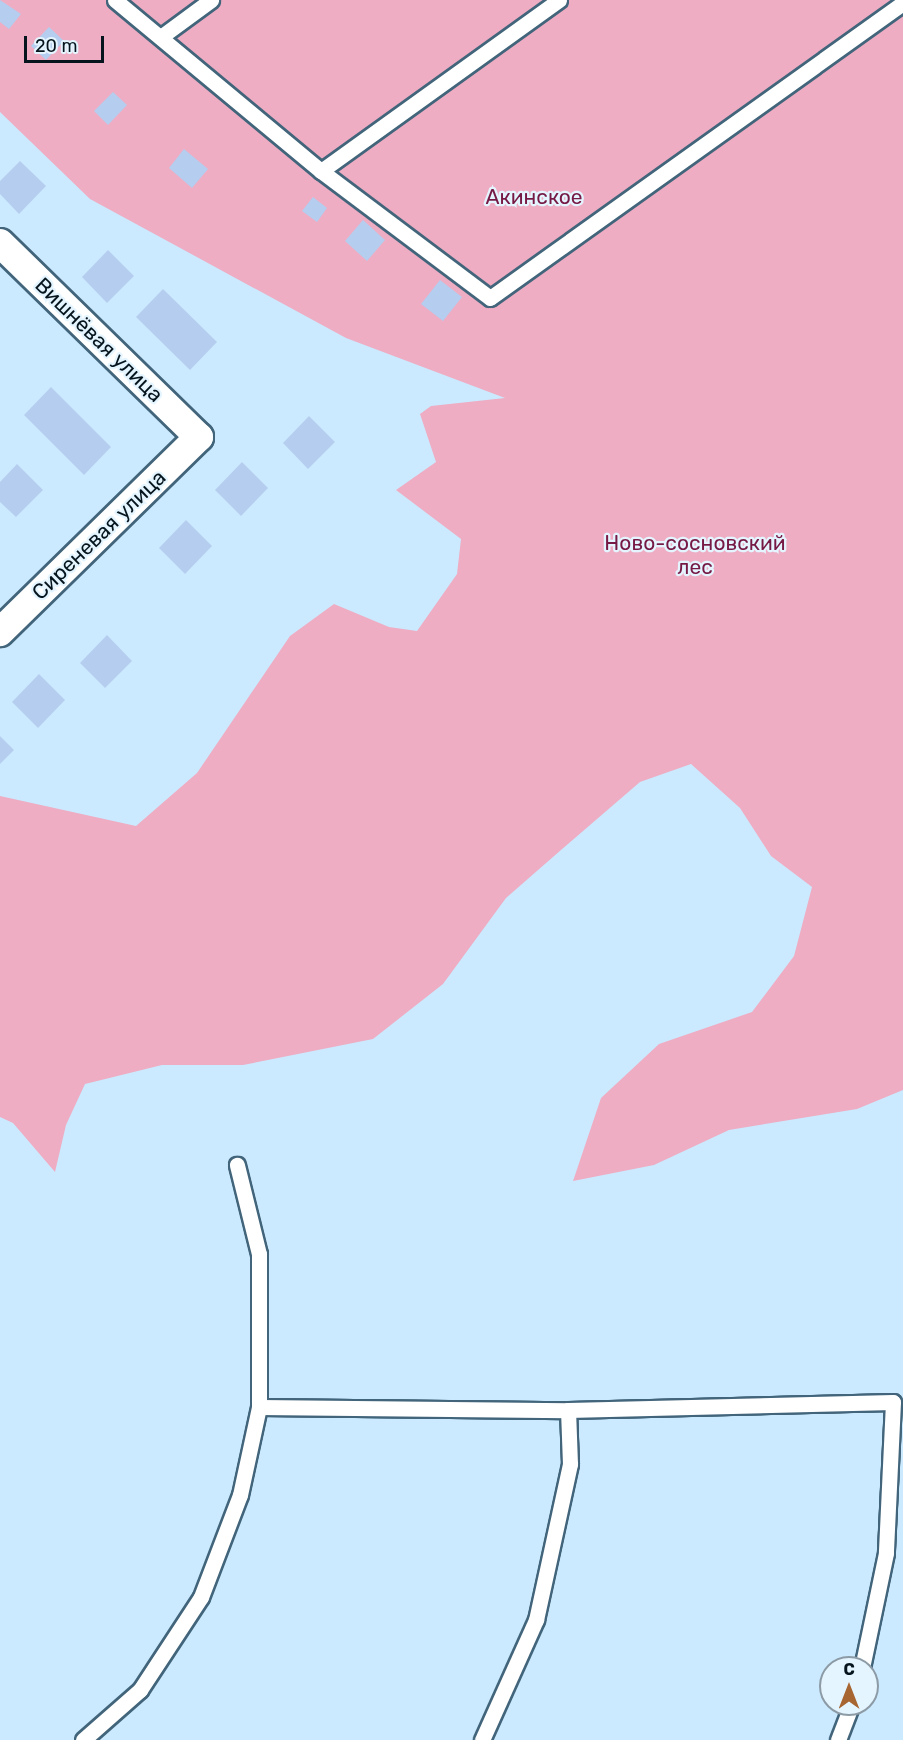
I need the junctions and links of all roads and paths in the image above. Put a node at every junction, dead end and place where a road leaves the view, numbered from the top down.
1 (115, 0) edge
2 (211, 0) edge
3 (559, 0) edge
4 (903, 3) edge
5 (162, 36) junction
6 (321, 171) junction
7 (0, 243) edge
8 (199, 437) joint
9 (0, 632) edge
10 (237, 1165) dead end
11 (259, 1407) junction
12 (568, 1410) junction
13 (865, 1656) edge
14 (847, 1716) edge
15 (83, 1740) edge
16 (482, 1740) edge
17 (838, 1740) edge

1 - 5 lane
2 - 5 lane
3 - 6 lane
4 - 6 lane
5 - 6 lane
7 - 8 street, Вишнёвая улица
8 - 9 street, Сиреневая улица
10 - 11 lane
11 - 12 lane
11 - 15 lane
12 - 13 lane
12 - 16 lane
14 - 17 lane

